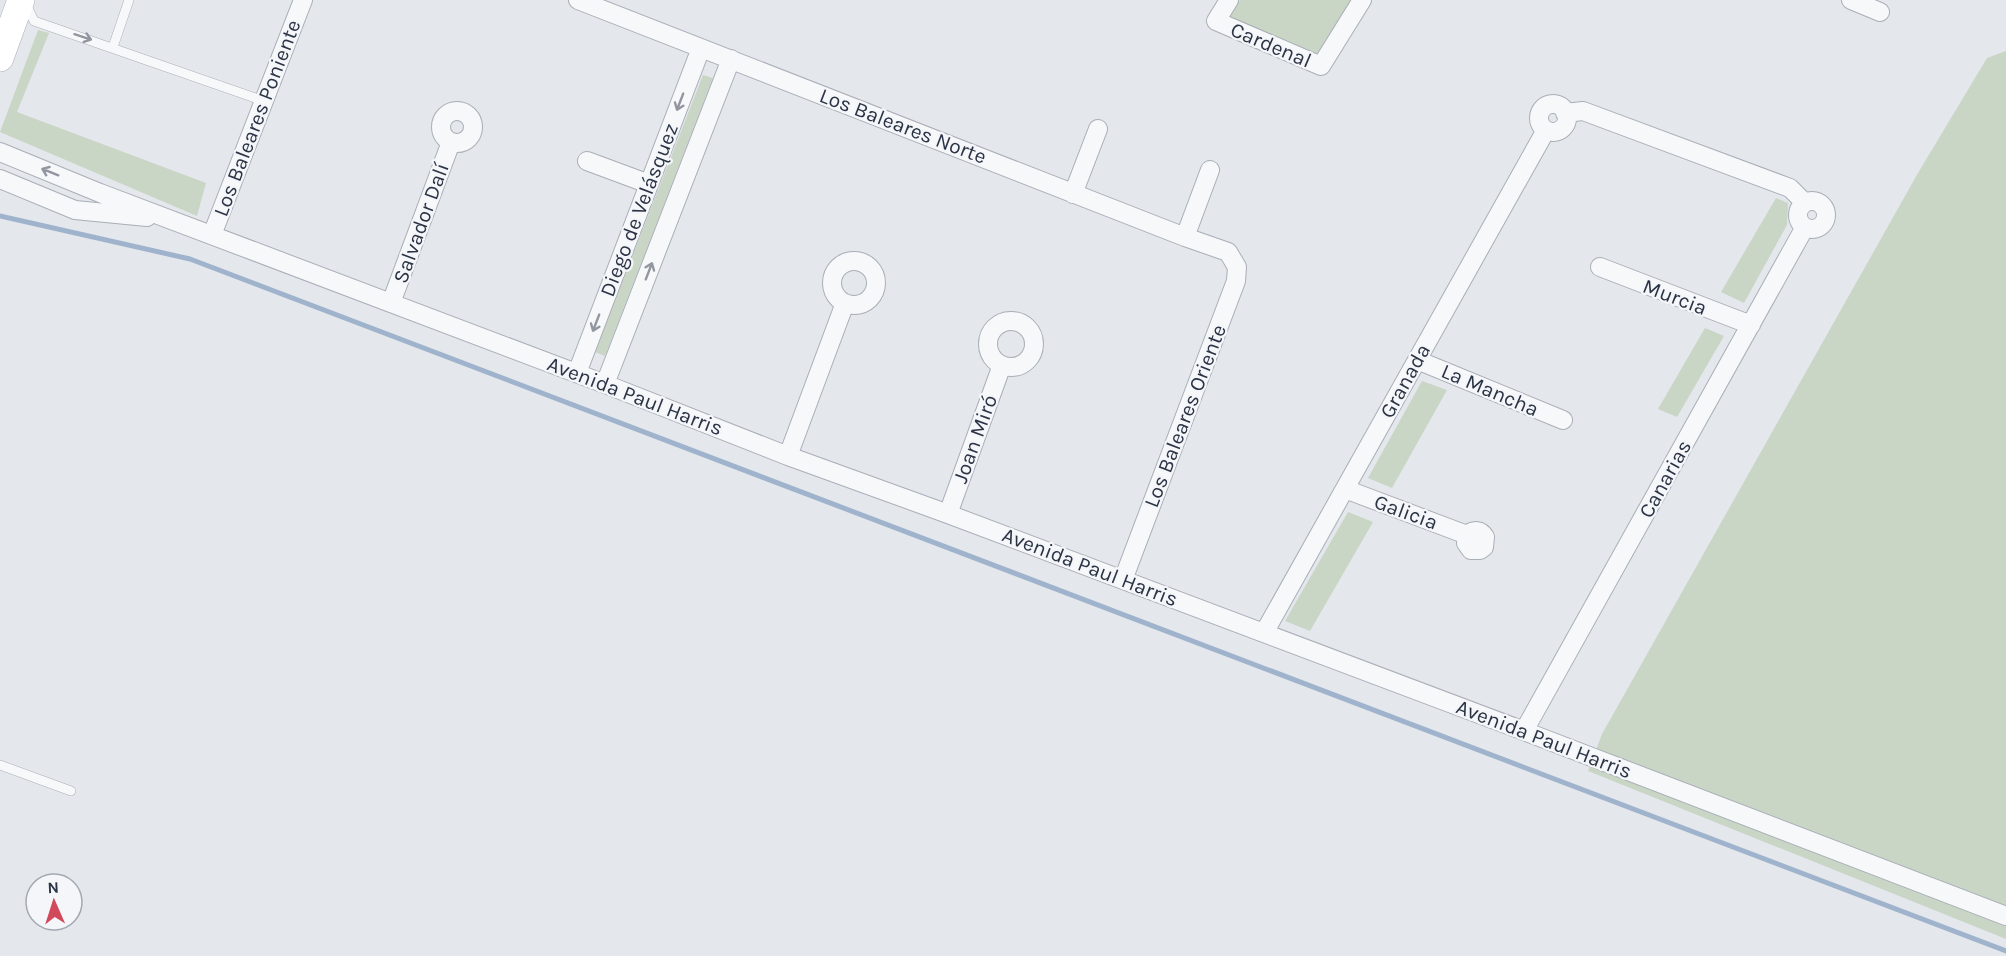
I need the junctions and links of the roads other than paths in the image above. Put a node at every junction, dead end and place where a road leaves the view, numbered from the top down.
1 (22, 0) edge
2 (129, 0) edge
3 (303, 0) edge
4 (578, 0) edge
5 (1229, 0) edge
6 (1362, 0) edge
7 (1851, 0) edge
8 (1880, 12) dead end
9 (113, 47) junction
10 (701, 48) junction
11 (0, 58) edge
12 (731, 59) junction
13 (264, 101) junction
14 (1098, 129) dead end
15 (450, 142) dead end
16 (0, 152) edge
17 (587, 161) dead end
18 (1210, 170) dead end
19 (0, 178) edge
20 (649, 184) junction
21 (1073, 194) junction
22 (1805, 203) joint
23 (173, 220) junction
24 (212, 235) junction
25 (1185, 237) junction
26 (1228, 252) joint
27 (1600, 267) dead end
28 (391, 303) junction
29 (845, 303) dead end
30 (1751, 326) junction
31 (1417, 360) junction
32 (1002, 365) dead end
33 (577, 373) junction
34 (606, 384) junction
35 (1563, 420) dead end
36 (788, 456) junction
37 (1345, 489) junction
38 (948, 514) junction
39 (1467, 535) dead end
40 (1124, 580) junction
41 (1264, 633) junction
42 (1524, 731) junction
43 (0, 765) edge
44 (71, 791) dead end
45 (2006, 916) edge

1 -> 9 lane
1 - 11 main road
2 - 9 lane
3 - 13 street, Los Baleares Poniente
4 - 10 street, Los Baleares Norte
5 - 6 street, Cardenal
7 - 8 street
9 - 13 lane
10 - 12 street, Los Baleares Norte
10 -> 20 street, Diego de Velásquez
12 - 21 street, Los Baleares Norte
34 -> 12 street, Diego de Velásquez
13 - 24 street, Los Baleares Poniente
14 - 21 street
15 - 28 street, Salvador Dalí
23 -> 16 street, Avenida Paul Harris
17 - 20 street
18 - 25 street
19 - 23 street, Avenida Paul Harris
20 -> 33 street, Diego de Velásquez
21 - 25 street, Los Baleares Norte
22 - 30 street, Canarias
22 - 31 street, Granada
23 - 24 street, Avenida Paul Harris
24 - 28 street, Avenida Paul Harris
25 - 26 street, Los Baleares Norte
26 - 40 street, Los Baleares Oriente
27 - 30 street, Murcia
28 - 33 street, Avenida Paul Harris
29 - 36 street
30 - 42 street, Canarias
31 - 35 street, La Mancha
31 - 37 street, Granada
32 - 38 street, Joan Miró
33 - 34 street, Avenida Paul Harris
34 - 36 street, Avenida Paul Harris
36 - 38 street, Avenida Paul Harris
37 - 39 street, Galicia
37 - 41 street, Granada
38 - 40 street, Avenida Paul Harris
40 - 41 street, Avenida Paul Harris
41 - 42 street, Avenida Paul Harris
42 - 45 street, Avenida Paul Harris
43 - 44 lane

